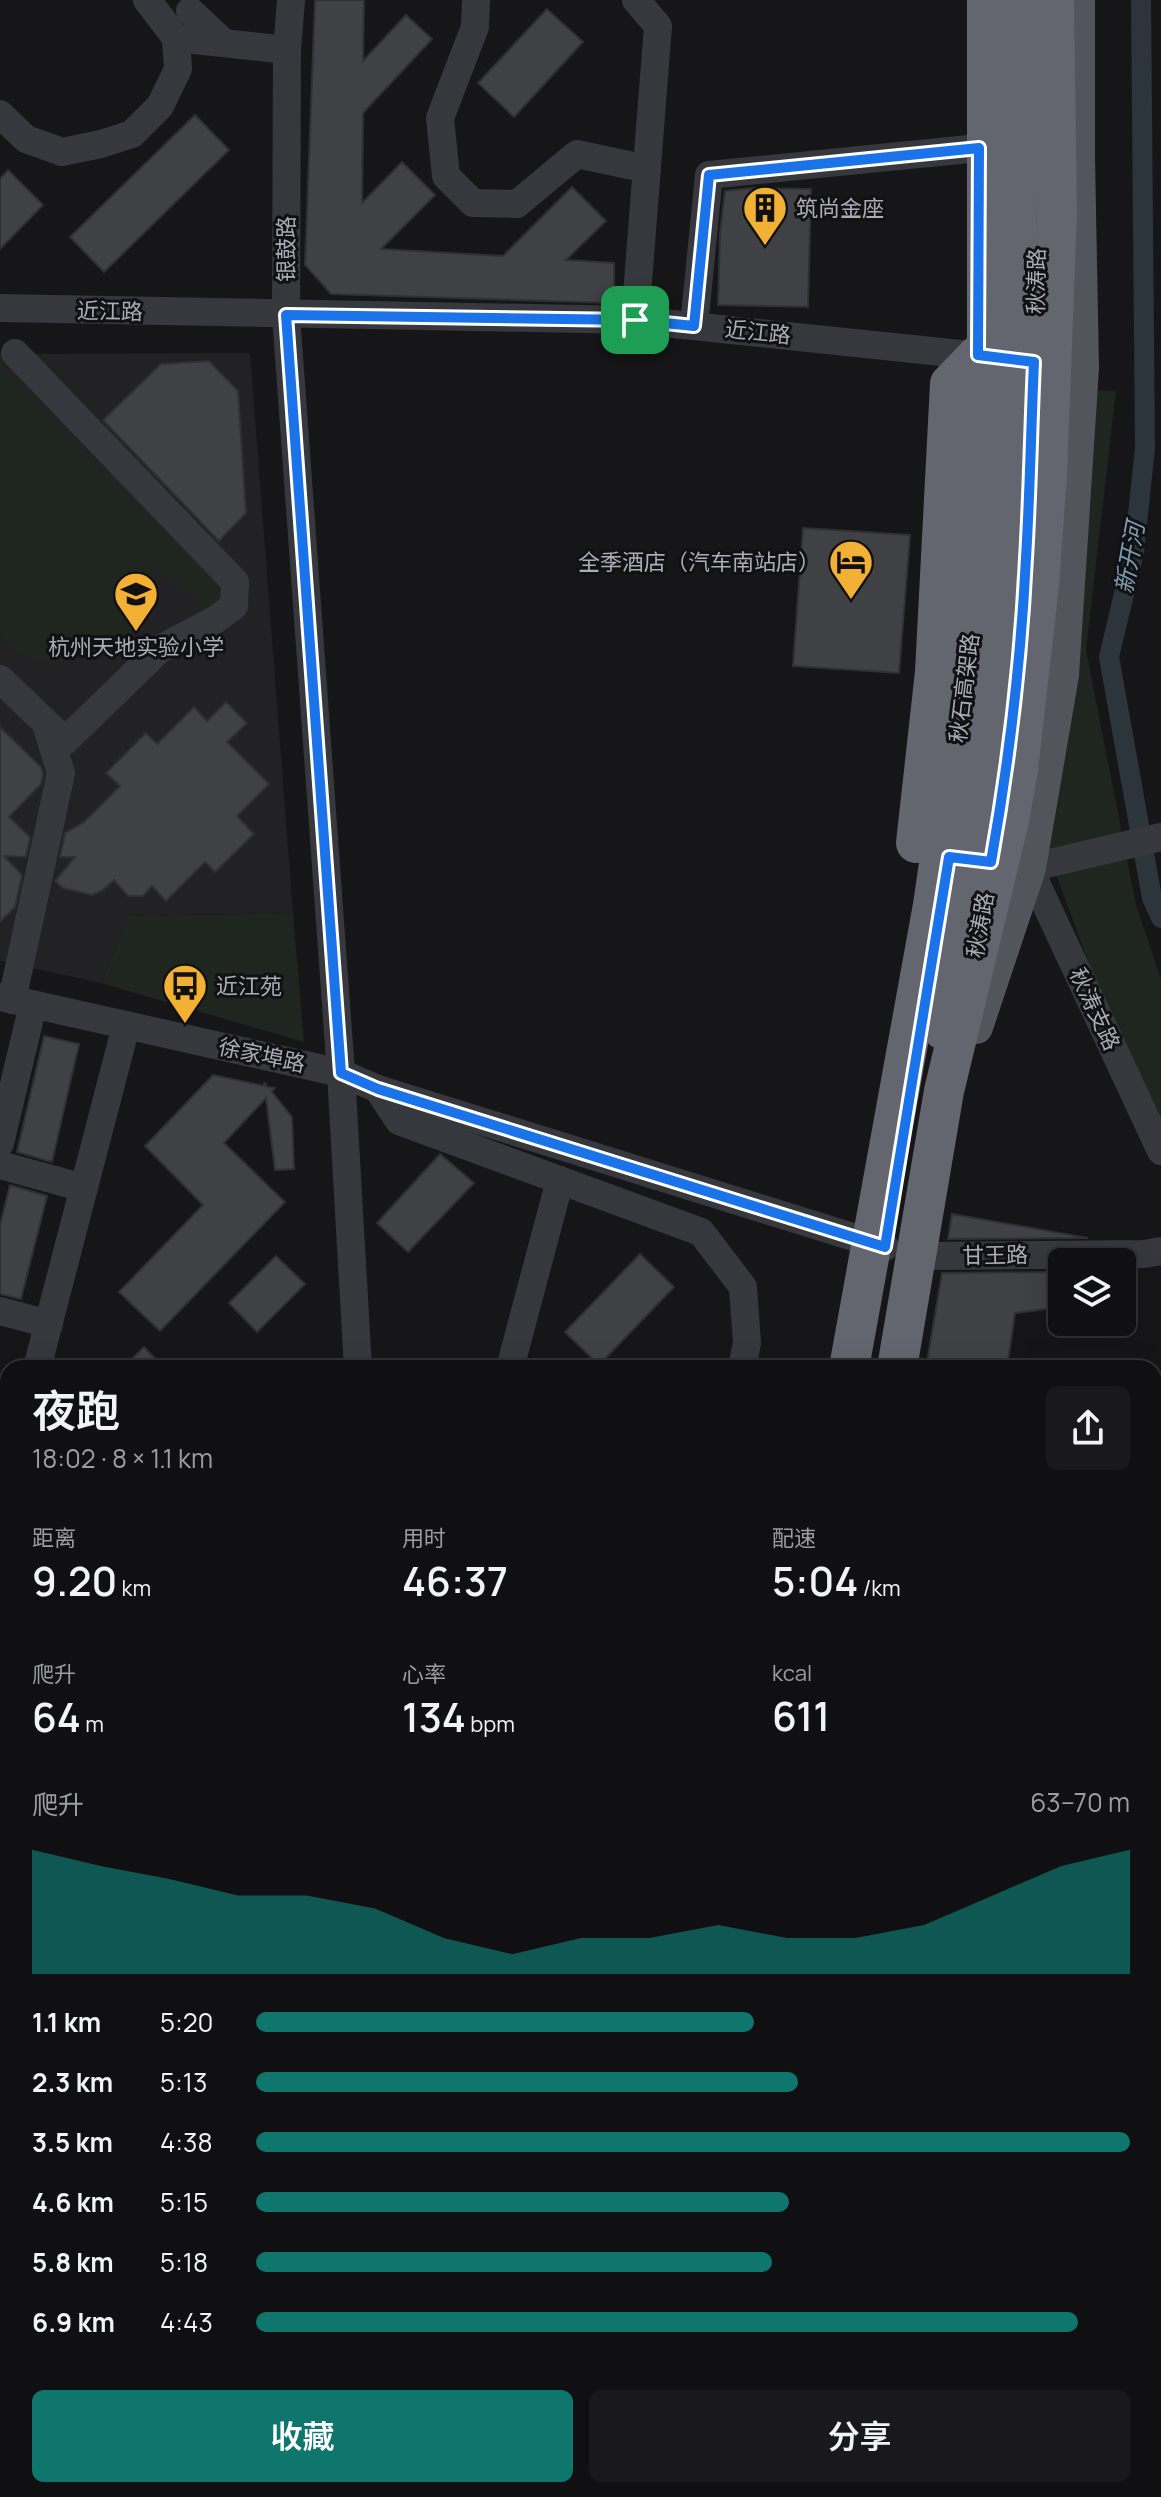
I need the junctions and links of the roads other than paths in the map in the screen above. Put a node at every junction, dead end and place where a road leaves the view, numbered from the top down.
1 (147, 0) edge
2 (291, 0) edge
3 (476, 0) edge
4 (636, 0) edge
5 (976, 0) edge
6 (987, 0) edge
7 (1019, 0) edge
8 (1040, 0) edge
9 (1054, 0) edge
10 (1078, 0) edge
11 (190, 11) dead end
12 (176, 38) junction
13 (224, 43) junction
14 (287, 50) junction
15 (0, 114) edge
16 (979, 148) junction
17 (647, 169) junction
18 (0, 308) edge
19 (286, 315) junction
20 (635, 320) junction
21 (694, 326) junction
22 (15, 353) dead end
23 (978, 355) junction
24 (1034, 362) junction
25 (1082, 368) junction
26 (0, 679) edge
27 (46, 723) junction
28 (1161, 837) edge
29 (949, 857) junction
30 (991, 862) junction
31 (1029, 868) junction
32 (15, 1001) edge
33 (126, 1026) junction
34 (341, 1073) junction
35 (378, 1089) junction
36 (952, 1099) junction
37 (0, 1143) edge
38 (1161, 1151) edge
39 (0, 1165) edge
40 (560, 1180) junction
41 (84, 1188) junction
42 (885, 1247) junction
43 (1161, 1251) edge
44 (925, 1256) junction
45 (0, 1311) edge
46 (49, 1324) junction
47 (39, 1360) edge
48 (358, 1360) edge
49 (512, 1360) edge
50 (744, 1360) edge
51 (836, 1360) edge
52 (850, 1360) edge
53 (864, 1360) edge
54 (882, 1360) edge
55 (898, 1360) edge
56 (907, 1360) edge

1 - 12 street
2 - 14 street, 银鼓路
3 - 17 street
4 - 17 street
5 - 16 main road, 秋涛路
6 - 52 highway, 秋石高架路, bridge
7 - 54 highway, 秋石高架路, bridge
8 - 24 main road, 秋涛路
9 - 55 highway, bridge
10 - 25 main road
11 - 13 street
12 - 13 street
12 - 15 street
13 - 14 street
14 - 19 street, 银鼓路
16 - 21 street
16 - 23 main road, 秋涛路
17 - 20 street
18 - 19 street, 近江路
19 - 20 street, 近江路
19 - 34 street, 银鼓路
20 - 21 street, 近江路
21 - 23 street, 近江路
22 - 27 street
23 - 24 street, 近江路
23 - 29 main road, 秋涛路
23 - 51 highway, bridge
24 - 25 street, 近江路
24 - 30 main road, 秋涛路
25 - 31 main road
26 - 27 street
27 - 32 street
28 - 31 street
29 - 30 street
29 - 42 main road, 秋涛路
30 - 31 street
30 - 36 main road, 秋涛路
31 - 36 main road
31 - 38 street, 秋涛支路
32 - 33 street, 徐家埠路
32 - 37 street
33 - 34 street, 徐家埠路
33 - 41 street
34 - 35 street, 徐家埠路
34 - 48 street, 银鼓路
35 - 40 street
35 - 42 street, 徐家埠路
36 - 44 main road, 秋涛路
39 - 41 street
40 - 49 street
40 - 50 street
41 - 46 street
42 - 53 main road, 秋涛路
43 - 44 street, 甘王路
44 - 56 main road, 秋涛路
45 - 46 street
46 - 47 street

